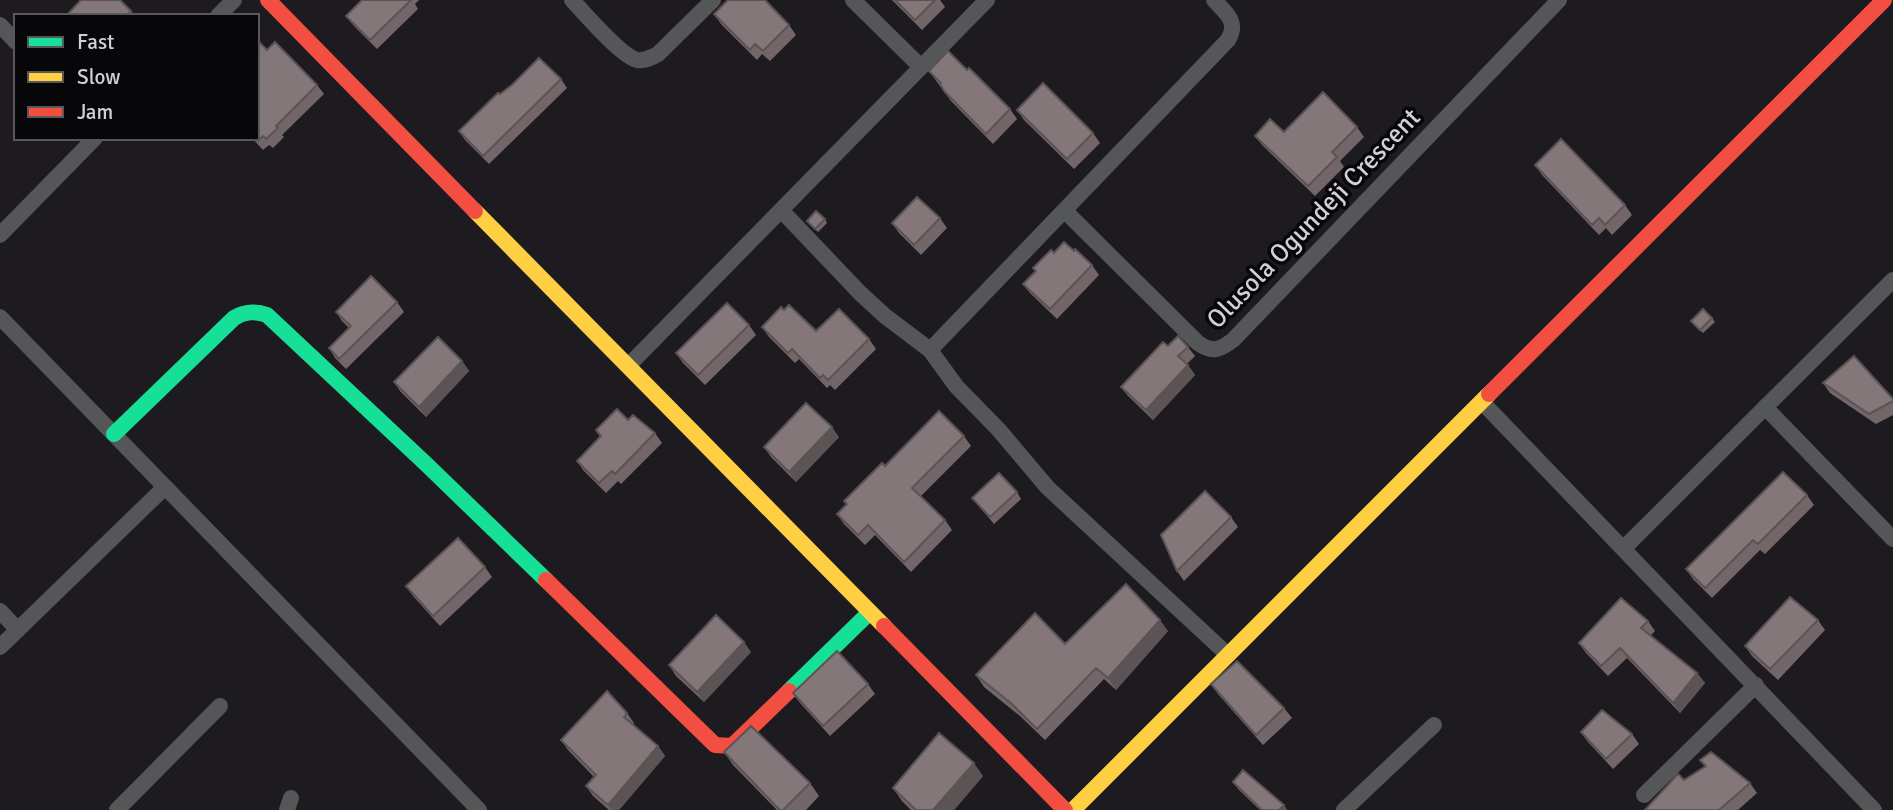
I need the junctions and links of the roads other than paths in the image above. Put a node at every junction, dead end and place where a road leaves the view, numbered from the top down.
1 (234, 0) edge
2 (268, 0) edge
3 (572, 0) edge
4 (713, 0) edge
5 (853, 0) edge
6 (987, 0) edge
7 (1214, 0) edge
8 (1559, 0) edge
9 (1884, 0) edge
10 (220, 14) edge
11 (0, 25) edge
12 (14, 40) edge
13 (921, 67) junction
14 (93, 140) edge
15 (781, 210) junction
16 (1065, 211) junction
17 (0, 235) edge
18 (1893, 280) edge
19 (0, 317) edge
20 (930, 350) junction
21 (629, 365) junction
22 (1482, 401) junction
23 (1765, 408) junction
24 (114, 435) junction
25 (165, 487) junction
26 (1893, 539) edge
27 (1623, 549) junction
28 (0, 611) edge
29 (870, 612) junction
30 (18, 630) junction
31 (0, 647) edge
32 (1228, 655) junction
33 (1756, 685) junction
34 (219, 706) dead end
35 (1434, 725) dead end
36 (1644, 795) dead end
37 (117, 810) edge
38 (480, 810) edge
39 (1065, 810) edge
40 (1073, 810) edge
41 (1344, 810) edge
42 (1874, 810) edge

1 - 10 street
2 - 21 street
3 - 4 street
5 - 13 street
6 - 13 street
7 - 16 street
8 - 16 street, Olusola Ogundeji Crescent
9 - 22 street
11 - 12 street
13 - 15 street
14 - 17 street
15 - 20 street
15 - 21 street
16 - 20 street
18 - 23 street
19 - 24 street
20 - 32 street
21 - 29 street
22 - 27 street
22 - 32 street
23 - 26 street
23 - 27 street
24 - 25 street
24 - 29 street
25 - 30 street
25 - 38 street
27 - 33 street
28 - 30 street
29 - 39 street
30 - 31 street
32 - 40 street
33 - 36 street
33 - 42 street
34 - 37 street
35 - 41 street

